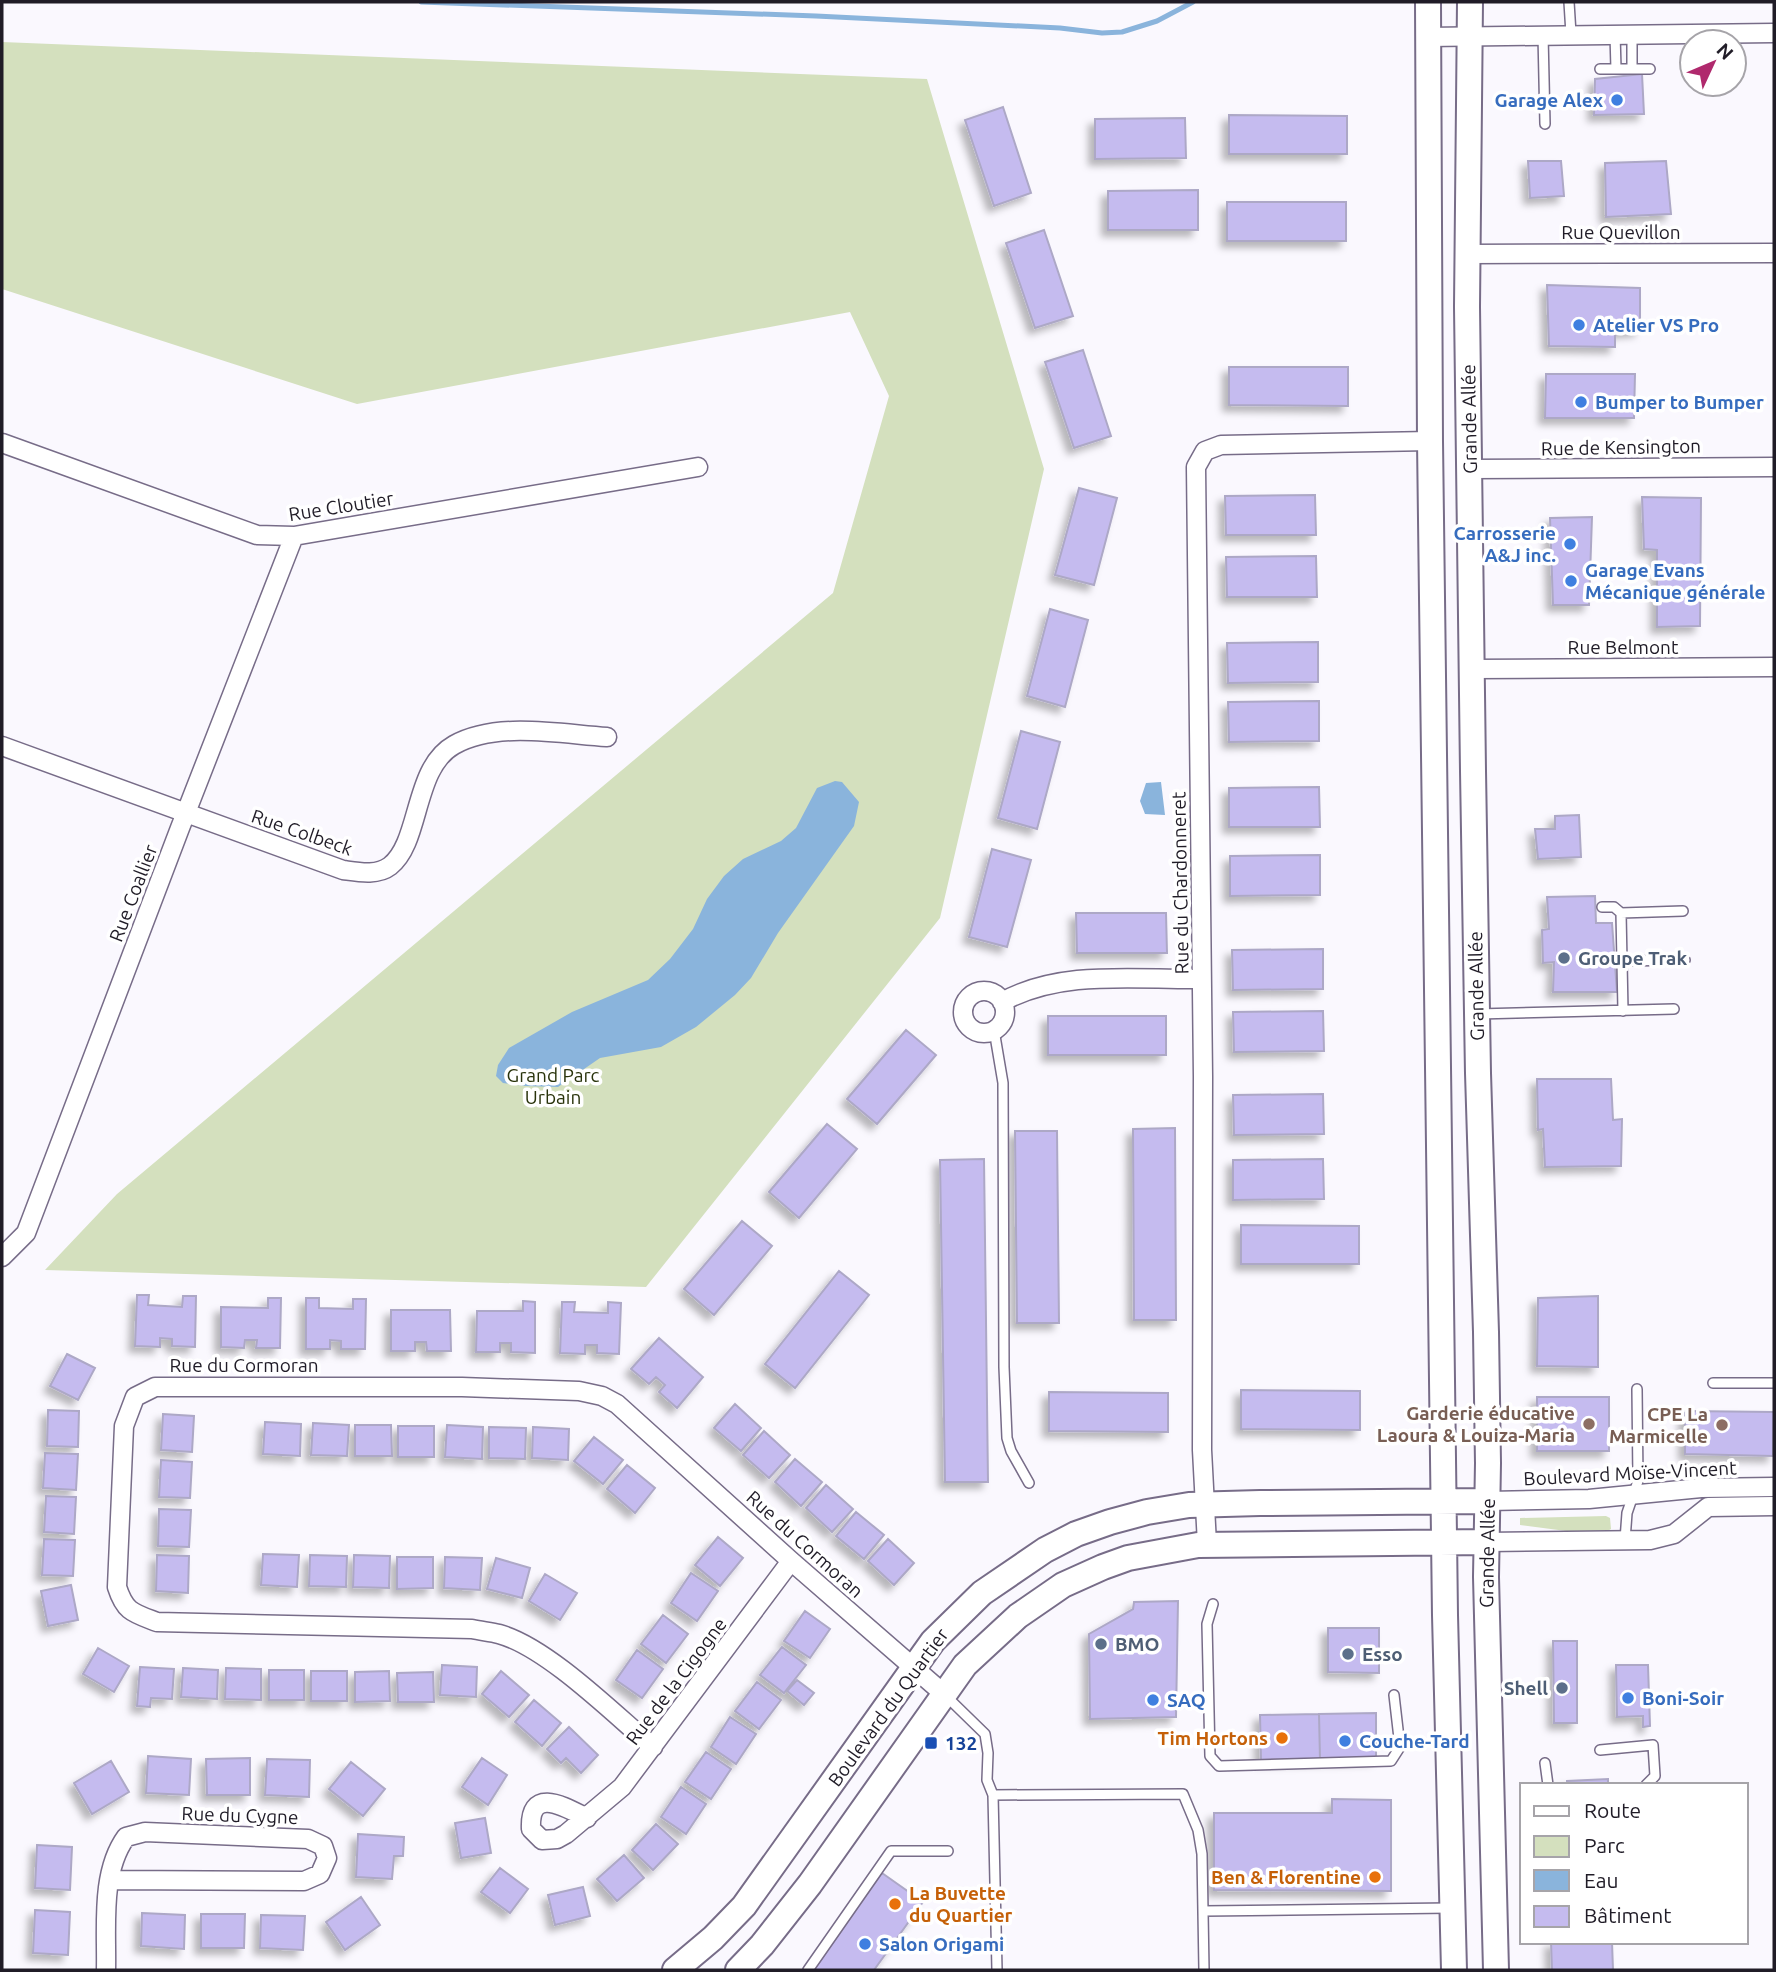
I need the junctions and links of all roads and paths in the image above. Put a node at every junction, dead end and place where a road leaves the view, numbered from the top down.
1 (1428, 2) edge
2 (1470, 2) edge
3 (1569, 2) edge
4 (1774, 33) edge
5 (1571, 34) junction
6 (1623, 34) junction
7 (1543, 35) junction
8 (1470, 36) junction
9 (1427, 37) junction
10 (1600, 69) dead end
11 (1616, 69) junction
12 (1632, 69) junction
13 (1650, 69) dead end
14 (1545, 124) dead end
15 (1774, 253) edge
16 (1469, 254) junction
17 (1430, 441) junction
18 (2, 443) edge
19 (698, 467) dead end
20 (1774, 467) edge
21 (1469, 469) junction
22 (294, 536) junction
23 (1774, 667) edge
24 (1472, 669) junction
25 (607, 737) dead end
26 (2, 746) edge
27 (185, 814) junction
28 (1602, 907) dead end
29 (1683, 911) dead end
30 (1621, 913) junction
31 (1685, 960) dead end
32 (1622, 961) junction
33 (1202, 979) junction
34 (1002, 1002) junction
35 (1674, 1009) dead end
36 (1623, 1011) junction
37 (1476, 1014) junction
38 (994, 1030) junction
39 (2, 1257) edge
40 (1713, 1383) dead end
41 (1774, 1383) edge
42 (1637, 1389) dead end
43 (1030, 1483) dead end
44 (1774, 1488) edge
45 (1633, 1494) junction
46 (1444, 1502) junction
47 (1488, 1502) junction
48 (1204, 1504) junction
49 (1774, 1506) edge
50 (1626, 1540) junction
51 (1444, 1542) junction
52 (1487, 1542) junction
53 (1207, 1544) junction
54 (791, 1561) junction
55 (1213, 1604) dead end
56 (913, 1667) junction
57 (944, 1694) junction
58 (1394, 1695) dead end
59 (653, 1747) junction
60 (1600, 1750) dead end
61 (1545, 1763) dead end
62 (1548, 1783) edge
63 (1648, 1783) edge
64 (993, 1795) junction
65 (587, 1818) dead end
66 (948, 1851) dead end
67 (109, 1880) junction
68 (1452, 1908) junction
69 (1204, 1911) junction
70 (106, 1970) edge
71 (675, 1970) edge
72 (738, 1970) edge
73 (808, 1970) edge
74 (997, 1970) edge
75 (1204, 1970) edge
76 (1454, 1970) edge
77 (1496, 1970) edge

1 - 9 main road, Grande Allée
2 - 8 main road, Grande Allée
3 - 5 lane
4 - 6 street
5 - 6 street
5 - 7 street
6 - 11 lane
6 - 12 lane
7 - 8 street
7 - 14 lane
8 - 9 street
8 - 16 main road, Grande Allée
9 - 17 main road, Grande Allée
10 - 11 lane
11 - 12 lane
12 - 13 lane
15 - 16 street, Rue Quevillon
16 - 21 main road, Grande Allée
17 - 33 street, Rue du Chardonneret
17 - 46 main road, Grande Allée
18 - 22 street, Rue Cloutier
19 - 22 street, Rue Cloutier
20 - 21 street, Rue de Kensington
21 - 24 main road, Grande Allée
22 - 27 street, Rue Coallier
23 - 24 street, Rue Belmont
24 - 37 main road, Grande Allée
25 - 27 street, Rue Colbeck
26 - 27 street, Rue Colbeck
27 - 39 street, Rue Coallier
28 - 30 lane
29 - 30 lane
30 - 32 lane
31 - 32 lane
32 - 36 lane
33 - 34 street
33 - 48 street, Rue du Chardonneret
34 - 38 street
34 - 38 street
35 - 36 lane
36 - 37 lane
37 - 47 main road, Grande Allée
38 - 43 lane
40 - 41 lane
42 - 45 lane
44 - 45 street, Boulevard Moïse-Vincent
45 - 47 street, Boulevard Moïse-Vincent
45 - 50 lane
46 - 47 main road, Boulevard du Quartier
46 - 48 main road, Boulevard du Quartier
46 - 51 main road, Grande Allée
47 - 52 main road, Grande Allée
48 - 53 street, Rue du Chardonneret
48 - 56 main road, Boulevard du Quartier
49 - 50 street, Boulevard Moïse-Vincent
50 - 52 street, Boulevard Moïse-Vincent
51 - 52 main road, Boulevard du Quartier
51 - 53 main road, Boulevard du Quartier
51 - 68 main road, Grande Allée
52 - 77 main road, Grande Allée
53 - 57 main road, Boulevard du Quartier
54 - 56 street, Rue du Cormoran
54 - 59 street, Rue de la Cigogne
54 - 59 street, Rue du Cormoran
55 - 58 lane
56 - 57 street, Rue du Cormoran
56 - 71 main road, Boulevard du Quartier
57 - 64 lane
57 - 72 main road, Boulevard du Quartier
59 - 65 street, Rue de la Cigogne
60 - 63 lane
61 - 62 lane
64 - 69 lane
64 - 74 lane
66 - 73 lane
67 - 67 street, Rue du Cygne
67 - 70 street, Rue du Cygne
68 - 69 lane
68 - 76 main road, Grande Allée
69 - 75 lane

